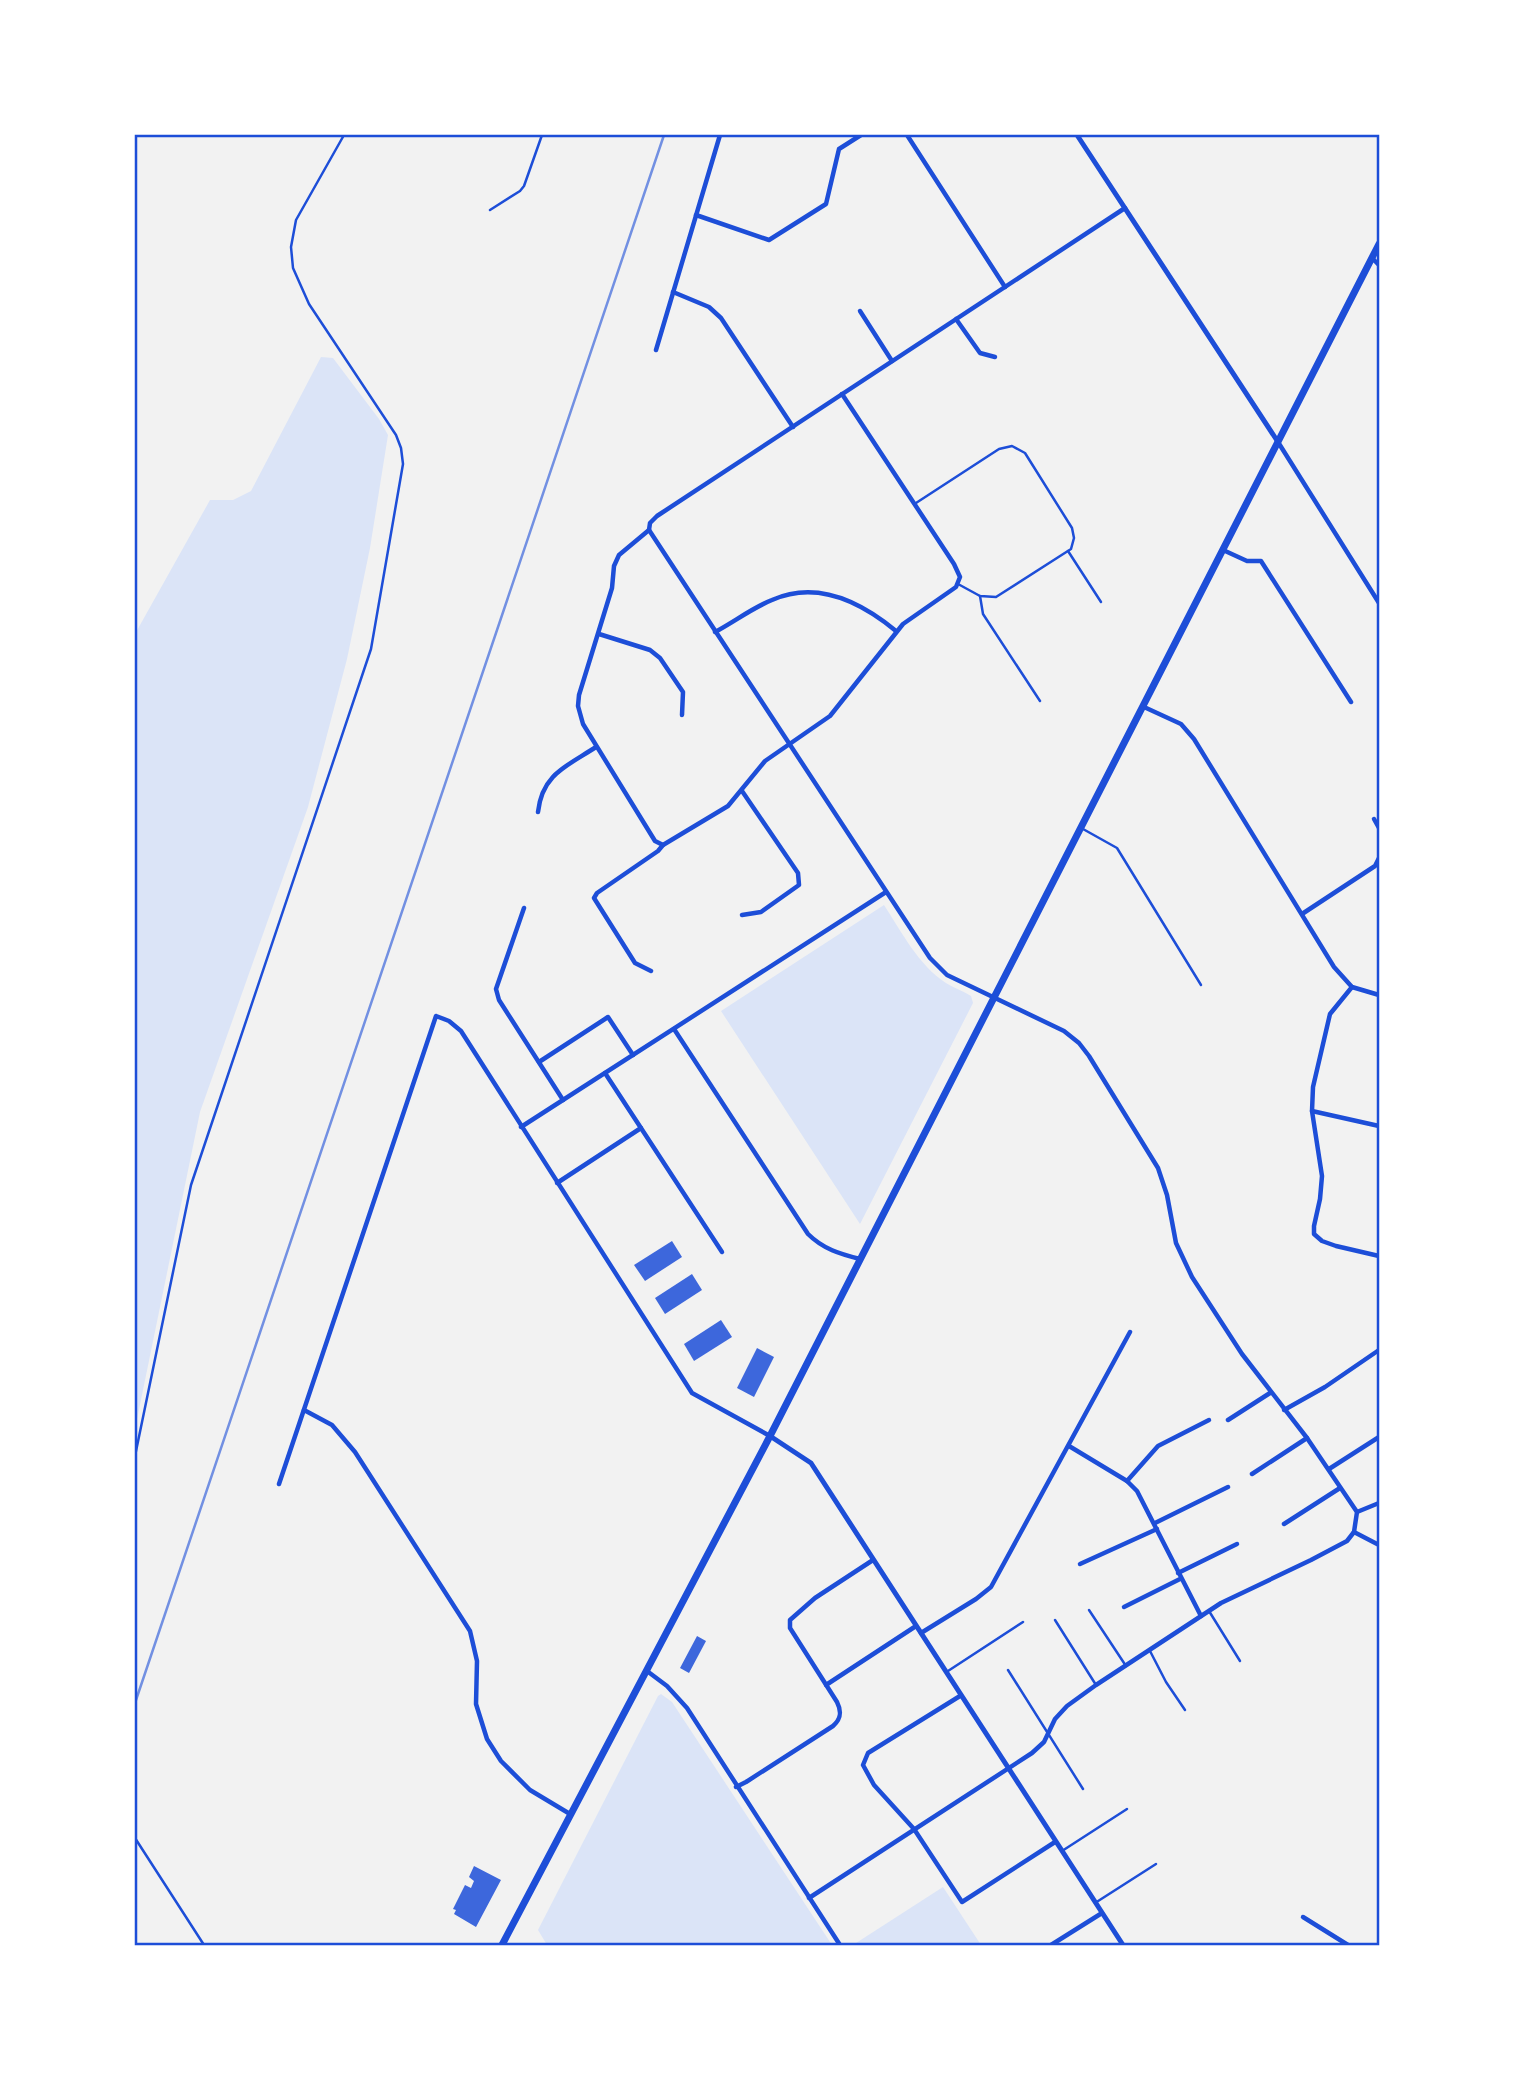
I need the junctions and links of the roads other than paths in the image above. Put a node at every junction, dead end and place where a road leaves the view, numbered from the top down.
1 (344, 135) edge
2 (542, 135) edge
3 (720, 135) edge
4 (862, 135) edge
5 (907, 135) edge
6 (1077, 135) edge
7 (1125, 208) junction
8 (490, 210) dead end
9 (696, 215) junction
10 (1379, 244) edge
11 (1372, 258) junction
12 (1379, 265) edge
13 (1005, 287) junction
14 (673, 292) junction
15 (860, 311) dead end
16 (956, 319) junction
17 (656, 350) dead end
18 (995, 357) dead end
19 (892, 361) junction
20 (842, 394) junction
21 (793, 427) junction
22 (1278, 442) junction
23 (915, 504) junction
24 (649, 530) junction
25 (1223, 550) junction
26 (1068, 551) junction
27 (958, 584) junction
28 (980, 596) junction
29 (1101, 602) dead end
30 (1379, 603) edge
31 (896, 631) junction
32 (715, 632) junction
33 (599, 634) junction
34 (1040, 701) dead end
35 (1351, 702) dead end
36 (1144, 707) junction
37 (682, 715) dead end
38 (789, 745) junction
39 (596, 747) junction
40 (742, 791) junction
41 (538, 812) dead end
42 (1374, 819) dead end
43 (1081, 828) junction
44 (1379, 828) edge
45 (663, 845) junction
46 (1379, 858) edge
47 (886, 892) junction
48 (524, 908) dead end
49 (1302, 914) junction
50 (742, 915) dead end
51 (651, 971) dead end
52 (1201, 985) dead end
53 (1352, 987) junction
54 (1379, 995) edge
55 (994, 997) junction
56 (674, 1029) junction
57 (633, 1055) junction
58 (539, 1062) junction
59 (605, 1073) junction
60 (563, 1100) junction
61 (1312, 1111) junction
62 (1379, 1126) edge
63 (521, 1127) junction
64 (641, 1128) junction
65 (557, 1183) junction
66 (722, 1252) dead end
67 (1379, 1255) edge
68 (860, 1259) junction
69 (1130, 1332) dead end
70 (1379, 1350) edge
71 (1270, 1393) junction
72 (304, 1410) junction
73 (1284, 1410) junction
74 (1209, 1420) dead end
75 (1228, 1420) dead end
76 (771, 1436) junction
77 (1379, 1437) edge
78 (1307, 1438) junction
79 (1069, 1446) junction
80 (135, 1457) edge
81 (1329, 1469) junction
82 (1252, 1474) dead end
83 (1127, 1480) junction
84 (279, 1484) dead end
85 (1228, 1487) dead end
86 (1340, 1488) junction
87 (1379, 1503) edge
88 (1357, 1512) junction
89 (1154, 1523) junction
90 (1283, 1524) dead end
91 (1157, 1529) junction
92 (1354, 1532) junction
93 (1237, 1544) dead end
94 (1379, 1545) edge
95 (873, 1560) junction
96 (1080, 1564) dead end
97 (1178, 1573) junction
98 (1180, 1579) junction
99 (1124, 1607) dead end
100 (1089, 1610) dead end
101 (1209, 1611) junction
102 (1201, 1616) junction
103 (1055, 1620) dead end
104 (1023, 1622) dead end
105 (916, 1626) junction
106 (920, 1634) junction
107 (1150, 1651) junction
108 (1240, 1661) dead end
109 (1126, 1666) junction
110 (1008, 1670) dead end
111 (647, 1671) junction
112 (946, 1673) junction
113 (826, 1685) junction
114 (1096, 1685) junction
115 (960, 1696) junction
116 (1185, 1710) dead end
117 (1049, 1734) junction
118 (1008, 1768) junction
119 (736, 1787) junction
120 (1083, 1790) dead end
121 (1127, 1809) dead end
122 (570, 1814) junction
123 (914, 1829) junction
124 (135, 1838) edge
125 (1055, 1842) junction
126 (1062, 1851) junction
127 (1156, 1864) dead end
128 (809, 1898) junction
129 (1096, 1903) junction
130 (1102, 1913) junction
131 (1303, 1917) dead end
132 (204, 1945) edge
133 (502, 1945) edge
134 (840, 1945) edge
135 (1051, 1945) edge
136 (1123, 1945) edge
137 (1348, 1945) edge

1 - 80 lane
2 - 8 lane
3 - 9 street
4 - 9 street
5 - 13 street
6 - 7 street
7 - 13 street
7 - 22 street
9 - 14 street
10 - 11 main road
11 - 12 street
11 - 22 main road
13 - 16 street
14 - 17 street
14 - 21 street
15 - 19 street
16 - 18 street
16 - 19 street
19 - 20 street
20 - 21 street
20 - 23 street
21 - 24 street
22 - 25 main road
22 - 30 street
23 - 26 lane
23 - 27 street
24 - 32 street
24 - 33 street
25 - 35 street
25 - 36 main road
26 - 28 lane
26 - 29 lane
27 - 28 lane
27 - 31 street
28 - 34 lane
31 - 32 street
31 - 38 street
32 - 38 street
33 - 37 street
33 - 39 street
36 - 43 main road
36 - 49 street
38 - 40 street
38 - 47 street
39 - 41 street
39 - 45 street
40 - 45 street
40 - 50 street
42 - 44 street
43 - 52 lane
43 - 55 main road
45 - 51 street
46 - 49 street
47 - 55 street
47 - 56 street
48 - 58 street
49 - 53 street
53 - 54 street
53 - 61 street
55 - 68 main road
55 - 71 street
56 - 57 street
56 - 68 street
57 - 58 street
57 - 59 street
58 - 60 street
59 - 60 street
59 - 64 street
60 - 63 street
61 - 62 street
61 - 67 street
63 - 65 street
63 - 72 street
64 - 65 street
64 - 66 street
65 - 76 street
68 - 76 main road
69 - 79 street
70 - 73 street
71 - 73 street
71 - 75 street
72 - 84 street
72 - 122 street
73 - 78 street
74 - 83 street
76 - 95 street
76 - 111 main road
77 - 81 street
78 - 81 street
78 - 82 street
79 - 83 street
79 - 106 street
81 - 86 street
83 - 89 street
85 - 89 street
86 - 88 street
86 - 90 street
87 - 88 street
88 - 92 street
89 - 91 street
91 - 96 street
91 - 97 street
92 - 94 street
92 - 101 street
93 - 97 street
95 - 105 street
95 - 113 street
97 - 98 street
98 - 99 street
98 - 102 street
100 - 109 lane
101 - 102 street
101 - 108 lane
102 - 107 street
103 - 114 lane
104 - 112 lane
105 - 106 street
105 - 113 street
106 - 112 street
107 - 109 street
107 - 116 lane
109 - 114 street
110 - 117 lane
111 - 119 street
111 - 122 main road
112 - 115 street
113 - 119 street
114 - 117 street
115 - 118 street
115 - 123 street
117 - 118 street
117 - 120 lane
118 - 123 street
118 - 125 street
119 - 128 street
121 - 126 lane
122 - 133 main road
123 - 125 street
123 - 128 street
124 - 132 lane
125 - 126 street
126 - 129 street
127 - 129 lane
128 - 134 street
129 - 130 street
130 - 135 street
130 - 136 street
131 - 137 street

